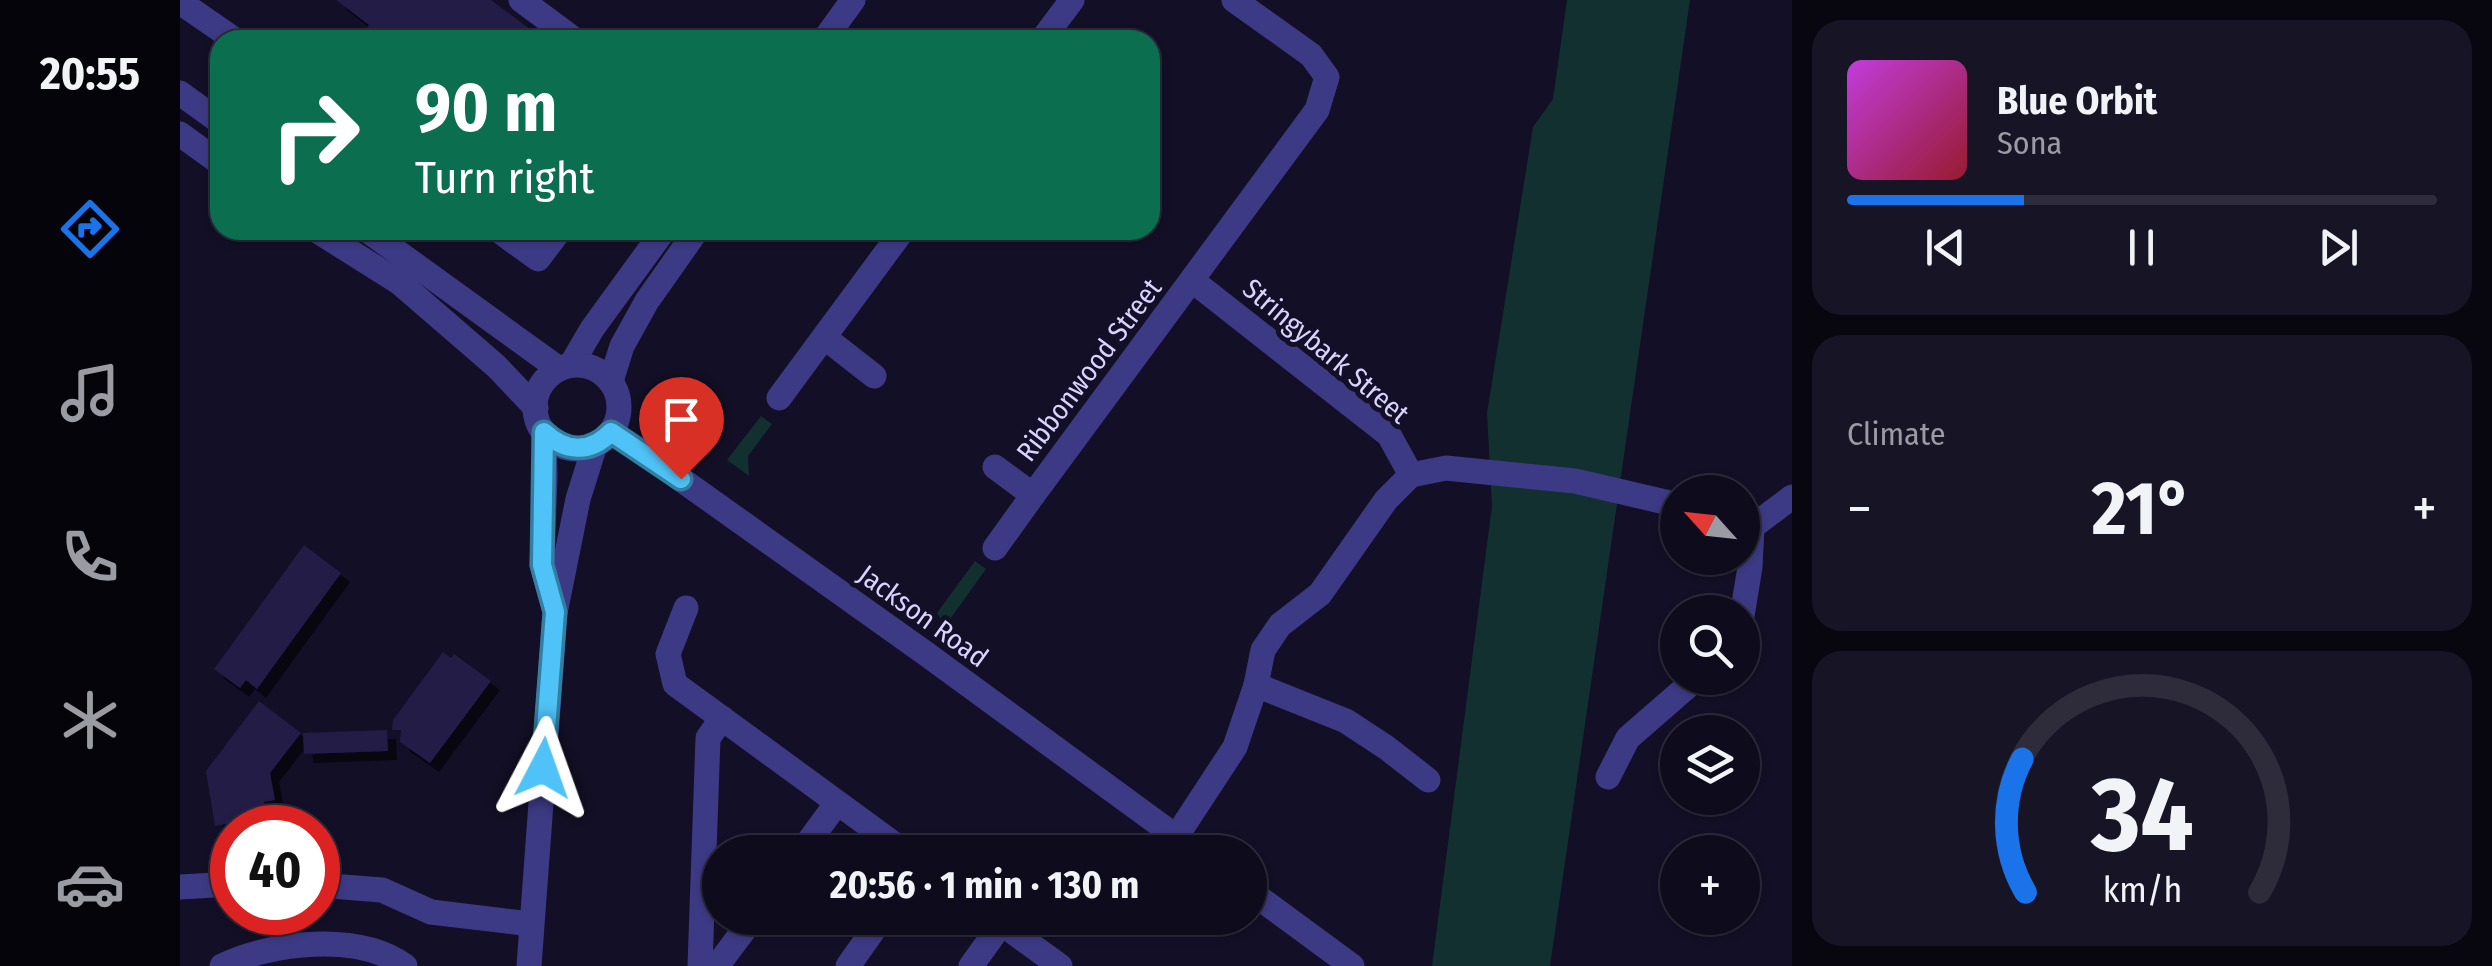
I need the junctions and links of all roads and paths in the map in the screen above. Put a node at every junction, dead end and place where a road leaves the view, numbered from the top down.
1 (520, 0) edge
2 (853, 0) edge
3 (1072, 0) edge
4 (1234, 0) edge
5 (180, 2) edge
6 (221, 30) edge
7 (561, 30) edge
8 (831, 30) edge
9 (1050, 30) edge
10 (180, 94) edge
11 (210, 115) edge
12 (180, 134) edge
13 (210, 156) edge
14 (332, 240) edge
15 (381, 240) edge
16 (512, 240) edge
17 (552, 240) edge
18 (657, 240) edge
19 (690, 240) edge
20 (896, 240) edge
21 (1193, 281) junction
22 (824, 337) junction
23 (565, 367) junction
24 (874, 376) dead end
25 (611, 381) junction
26 (779, 398) dead end
27 (540, 420) junction
28 (603, 438) junction
29 (995, 467) dead end
30 (1411, 475) junction
31 (1034, 495) junction
32 (1792, 496) edge
33 (1660, 502) edge
34 (1760, 517) edge
35 (995, 548) dead end
36 (686, 608) dead end
37 (555, 612) junction
38 (1256, 685) junction
39 (1678, 695) edge
40 (722, 718) junction
41 (1608, 777) dead end
42 (1428, 780) dead end
43 (837, 803) junction
44 (813, 835) edge
45 (881, 835) edge
46 (1173, 835) edge
47 (1192, 835) edge
48 (180, 886) edge
49 (210, 886) edge
50 (340, 887) edge
51 (1267, 904) edge
52 (532, 924) junction
53 (740, 935) edge
54 (870, 935) edge
55 (990, 935) edge
56 (1018, 935) edge
57 (222, 966) edge
58 (405, 966) edge
59 (529, 966) edge
60 (700, 966) edge
61 (717, 966) edge
62 (848, 966) edge
63 (972, 966) edge
64 (1060, 966) edge
65 (1352, 966) edge

1 - 7 street
2 - 8 street
3 - 9 street
4 - 21 street, Ribbonwood Street
5 - 6 street
10 - 11 street
12 - 13 street
14 - 27 street
15 - 23 street
16 - 17 street
18 - 23 street
19 - 25 street
20 - 22 street
21 - 30 street, Stringybark Street
21 - 31 street, Ribbonwood Street
22 - 24 street
22 - 26 street
23 - 25 street
23 - 27 street
25 - 28 street
27 - 28 street
27 - 37 street
28 - 37 street
28 - 46 street, Jackson Road
29 - 31 street, Ribbonwood Street
30 - 33 street
30 - 38 street
31 - 35 street, Ribbonwood Street
32 - 34 street
36 - 40 street
37 - 52 street
38 - 42 street
38 - 47 street
39 - 41 street
40 - 43 street
40 - 60 street
43 - 44 street
43 - 45 street
48 - 49 street
50 - 52 street
51 - 65 street
52 - 59 street
53 - 61 street
54 - 62 street
55 - 63 street
56 - 64 street
57 - 58 street

